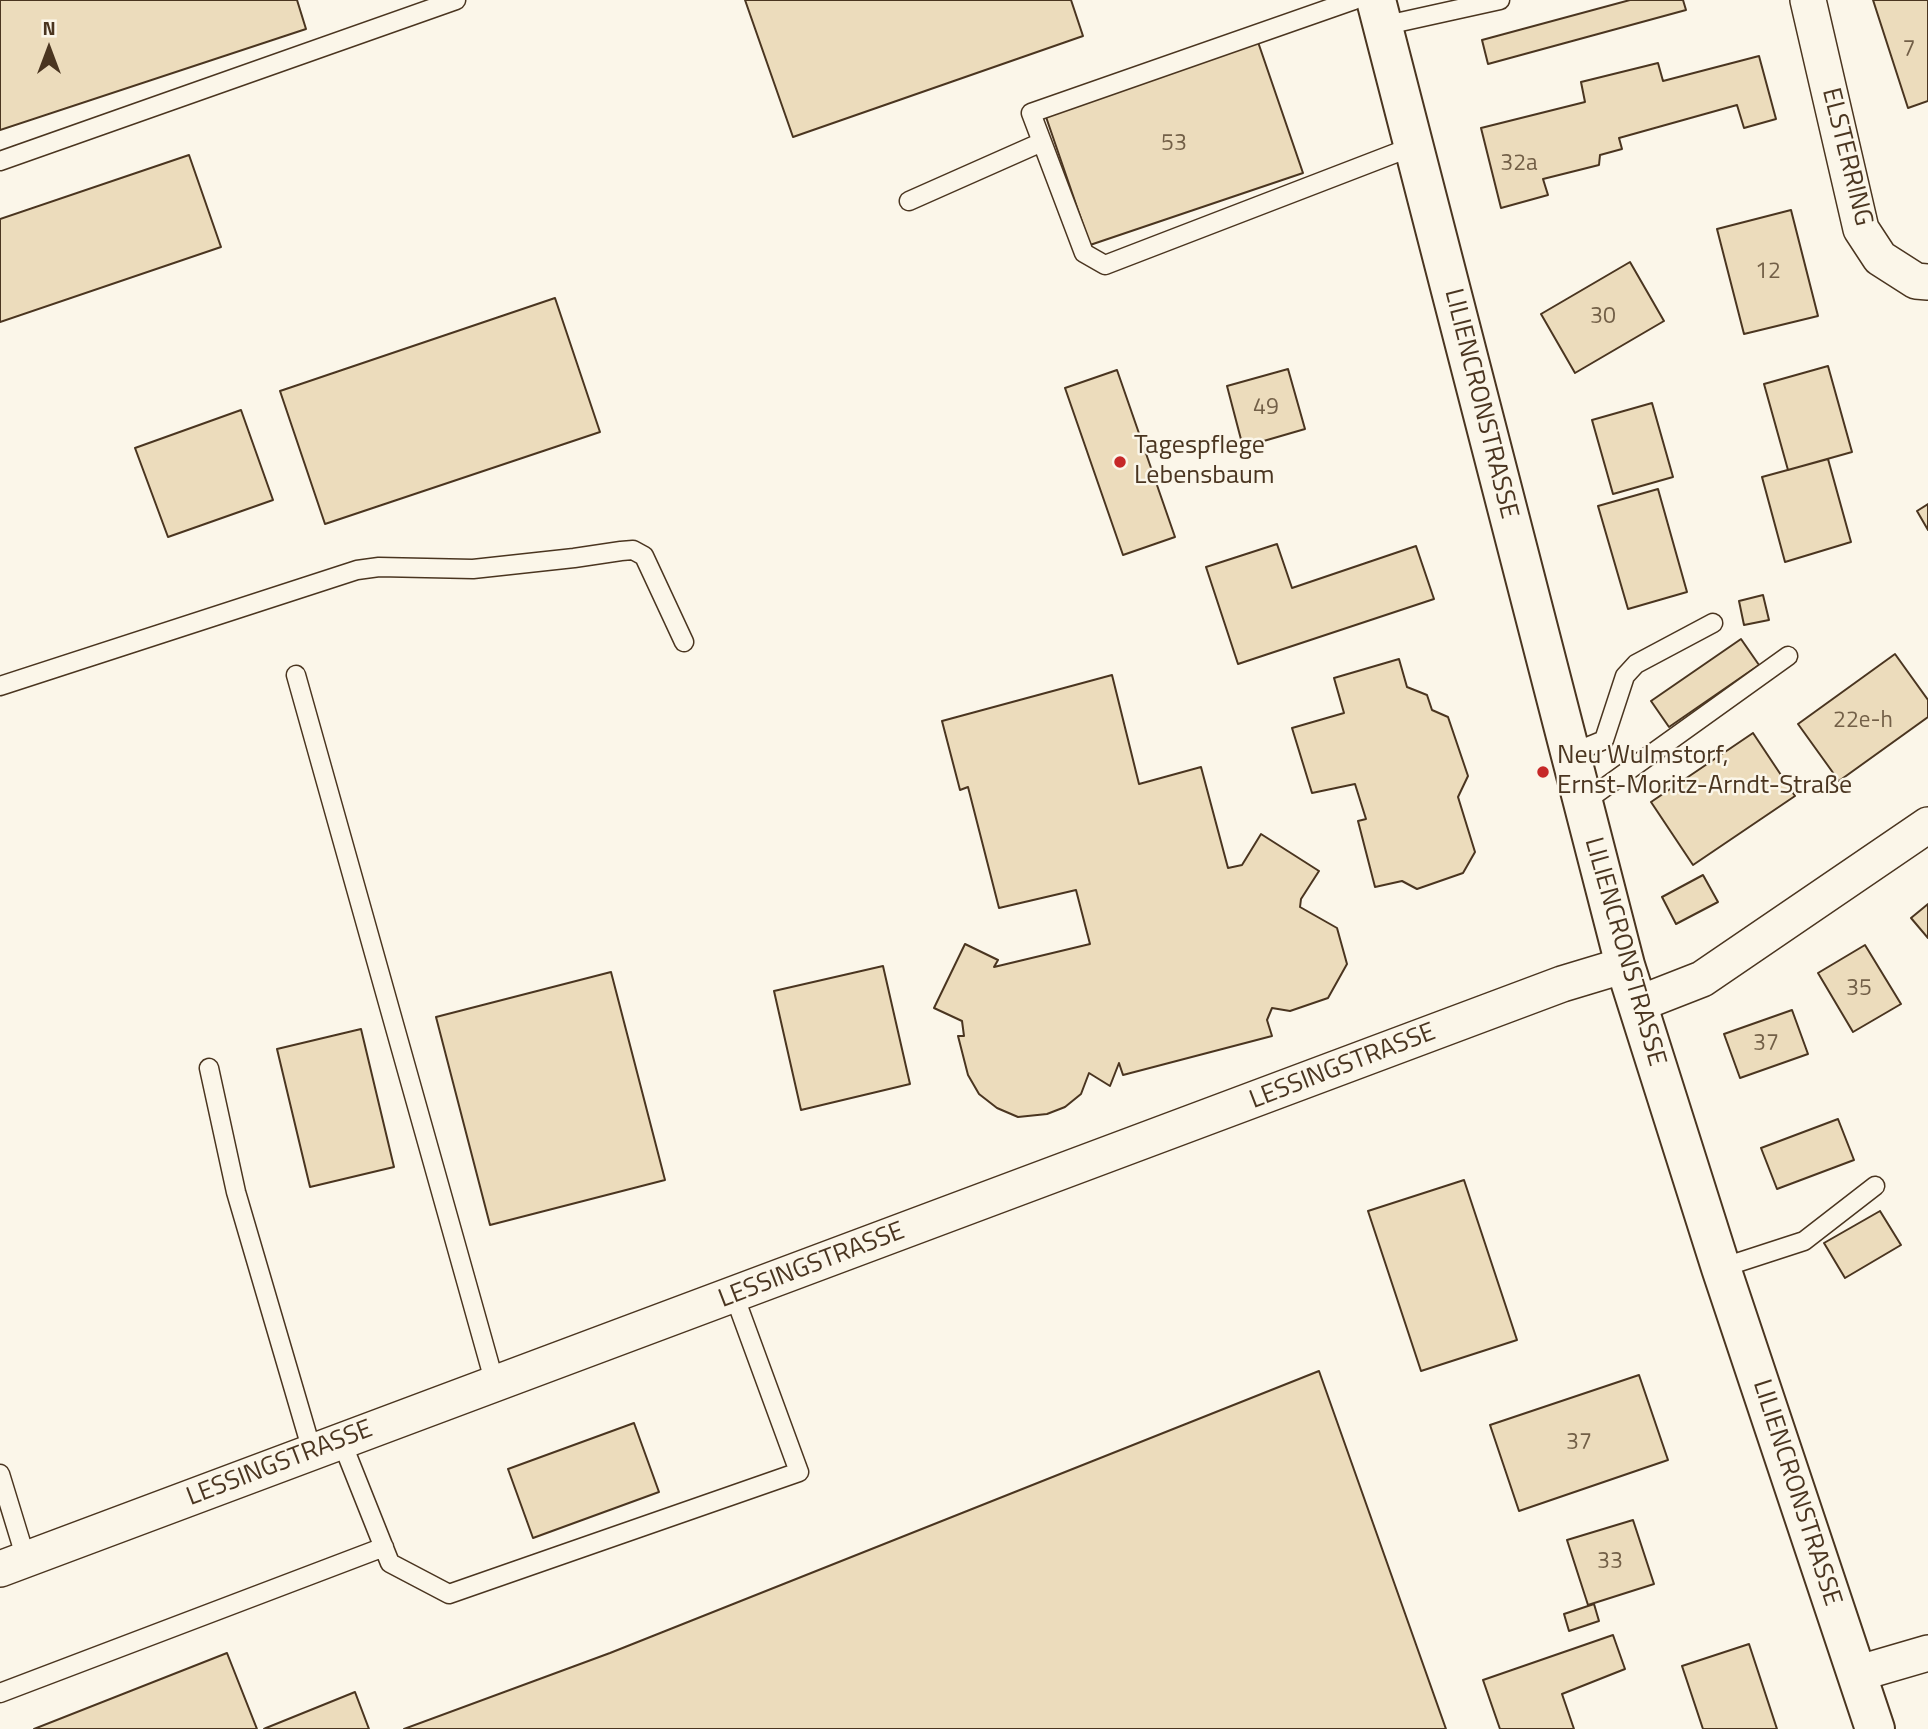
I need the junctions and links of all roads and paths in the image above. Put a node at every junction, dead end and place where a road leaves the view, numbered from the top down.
1 (456, 0) edge
2 (1354, 0) edge
3 (1500, 0) edge
4 (1808, 0) edge
5 (1379, 13) edge
6 (1042, 142) junction
7 (1414, 146) junction
8 (0, 161) edge
9 (909, 201) dead end
10 (1928, 282) edge
11 (1713, 624) dead end
12 (684, 642) dead end
13 (1788, 656) dead end
14 (296, 675) dead end
15 (0, 686) edge
16 (1570, 754) junction
17 (1583, 803) junction
18 (1928, 825) edge
19 (1625, 965) junction
20 (1637, 1004) junction
21 (209, 1068) dead end
22 (1875, 1186) dead end
23 (1721, 1268) junction
24 (734, 1295) junction
25 (495, 1384) junction
26 (326, 1446) junction
27 (0, 1474) edge
28 (384, 1547) junction
29 (13, 1564) edge
30 (1928, 1653) edge
31 (1856, 1674) junction
32 (0, 1693) edge
33 (1875, 1729) edge

1 - 8 lane
2 - 6 lane
3 - 5 lane
4 - 10 street, ELSTERRING
5 - 7 street, LILIENCRONSTRASSE
6 - 7 lane
6 - 9 lane
7 - 16 street, LILIENCRONSTRASSE
11 - 16 lane
12 - 15 lane
13 - 17 lane
14 - 25 lane
16 - 17 street, LILIENCRONSTRASSE
17 - 19 street, LILIENCRONSTRASSE
18 - 20 street
19 - 20 street, LILIENCRONSTRASSE
19 - 24 street, LESSINGSTRASSE
20 - 23 street, LILIENCRONSTRASSE
21 - 26 lane
22 - 23 lane
23 - 31 street, LILIENCRONSTRASSE
24 - 25 street, LESSINGSTRASSE
24 - 28 lane
25 - 26 street, LESSINGSTRASSE
26 - 28 lane
26 - 29 street, LESSINGSTRASSE
27 - 29 lane
28 - 32 lane
30 - 31 street
31 - 33 street, LILIENCRONSTRASSE

